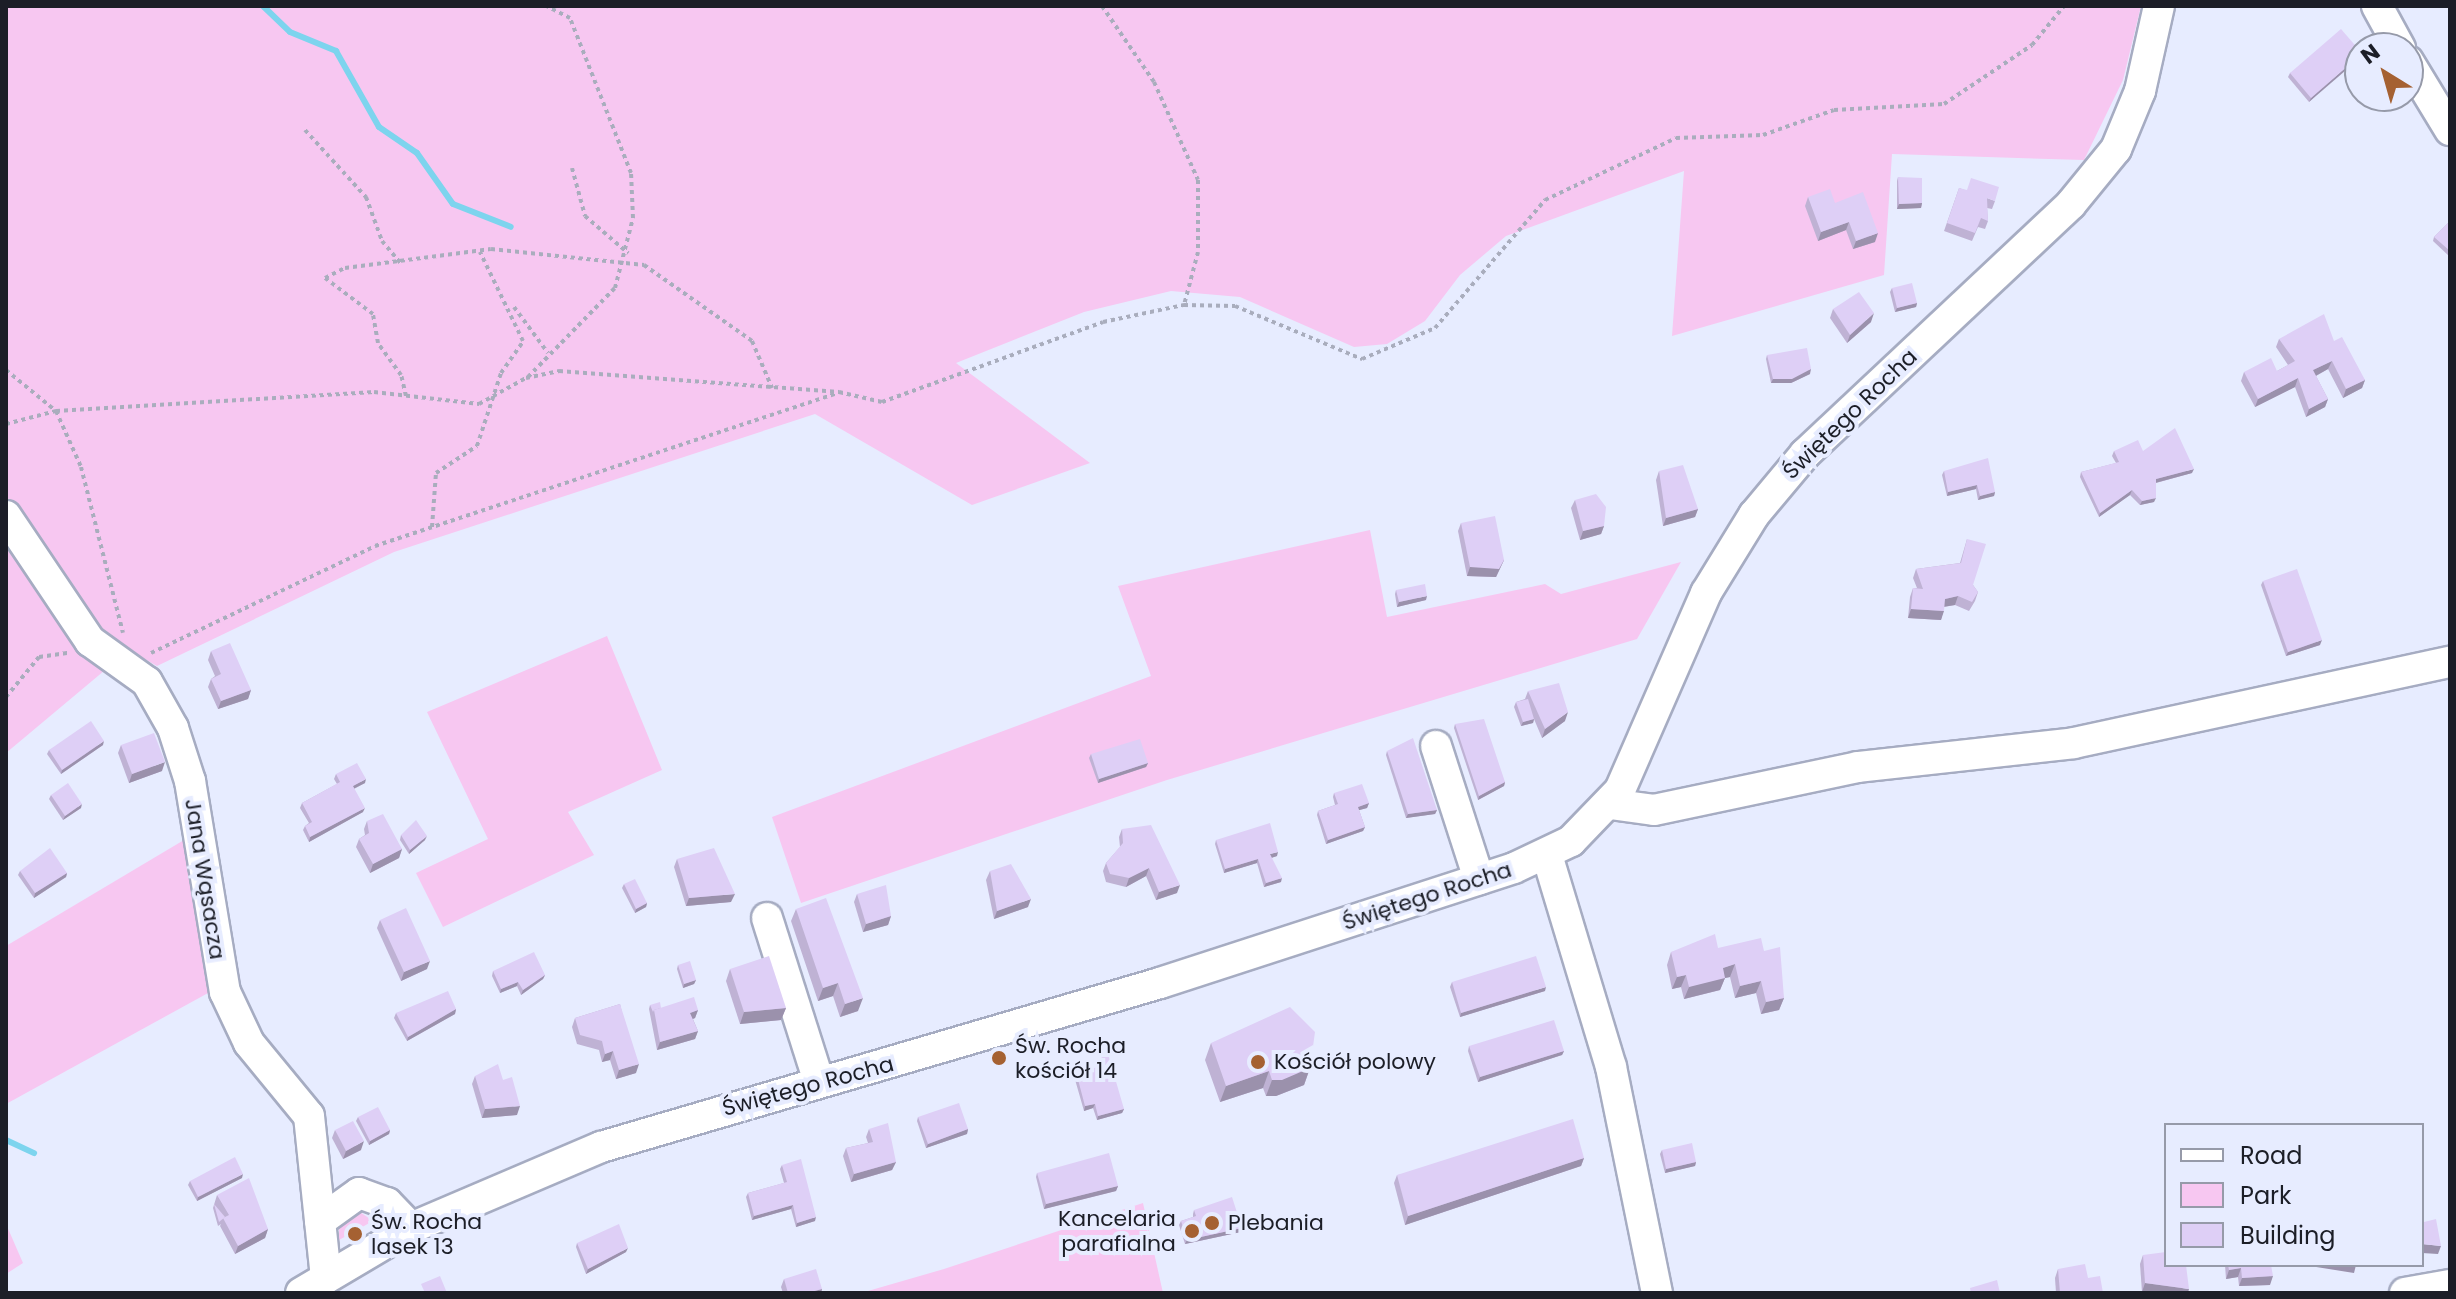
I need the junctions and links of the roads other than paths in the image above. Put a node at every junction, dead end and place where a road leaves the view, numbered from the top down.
1 (2159, 6) edge
2 (2377, 6) edge
3 (2391, 32) edge
4 (2424, 87) edge
5 (2450, 130) edge
6 (6, 516) edge
7 (2450, 662) edge
8 (1436, 746) dead end
9 (1610, 804) junction
10 (1547, 855) junction
11 (1479, 879) junction
12 (1558, 887) junction
13 (767, 918) dead end
14 (819, 1082) junction
15 (1608, 1116) dead end
16 (320, 1221) junction
17 (411, 1228) junction
18 (314, 1285) edge
19 (2450, 1285) edge
20 (1657, 1293) edge
21 (2405, 1293) edge

1 - 9 street, Świętego Rocha
2 - 3 street
4 - 5 street
6 - 16 street, Jana Wąsacza
7 - 9 street
8 - 11 street
9 - 10 street, Świętego Rocha
10 - 11 street, Świętego Rocha
10 - 12 street
11 - 14 street, Świętego Rocha
12 - 15 street
12 - 20 street
13 - 14 street
14 - 17 street, Świętego Rocha
16 - 17 street
16 - 18 street, Jana Wąsacza
17 - 18 street, Świętego Rocha
19 - 21 street

